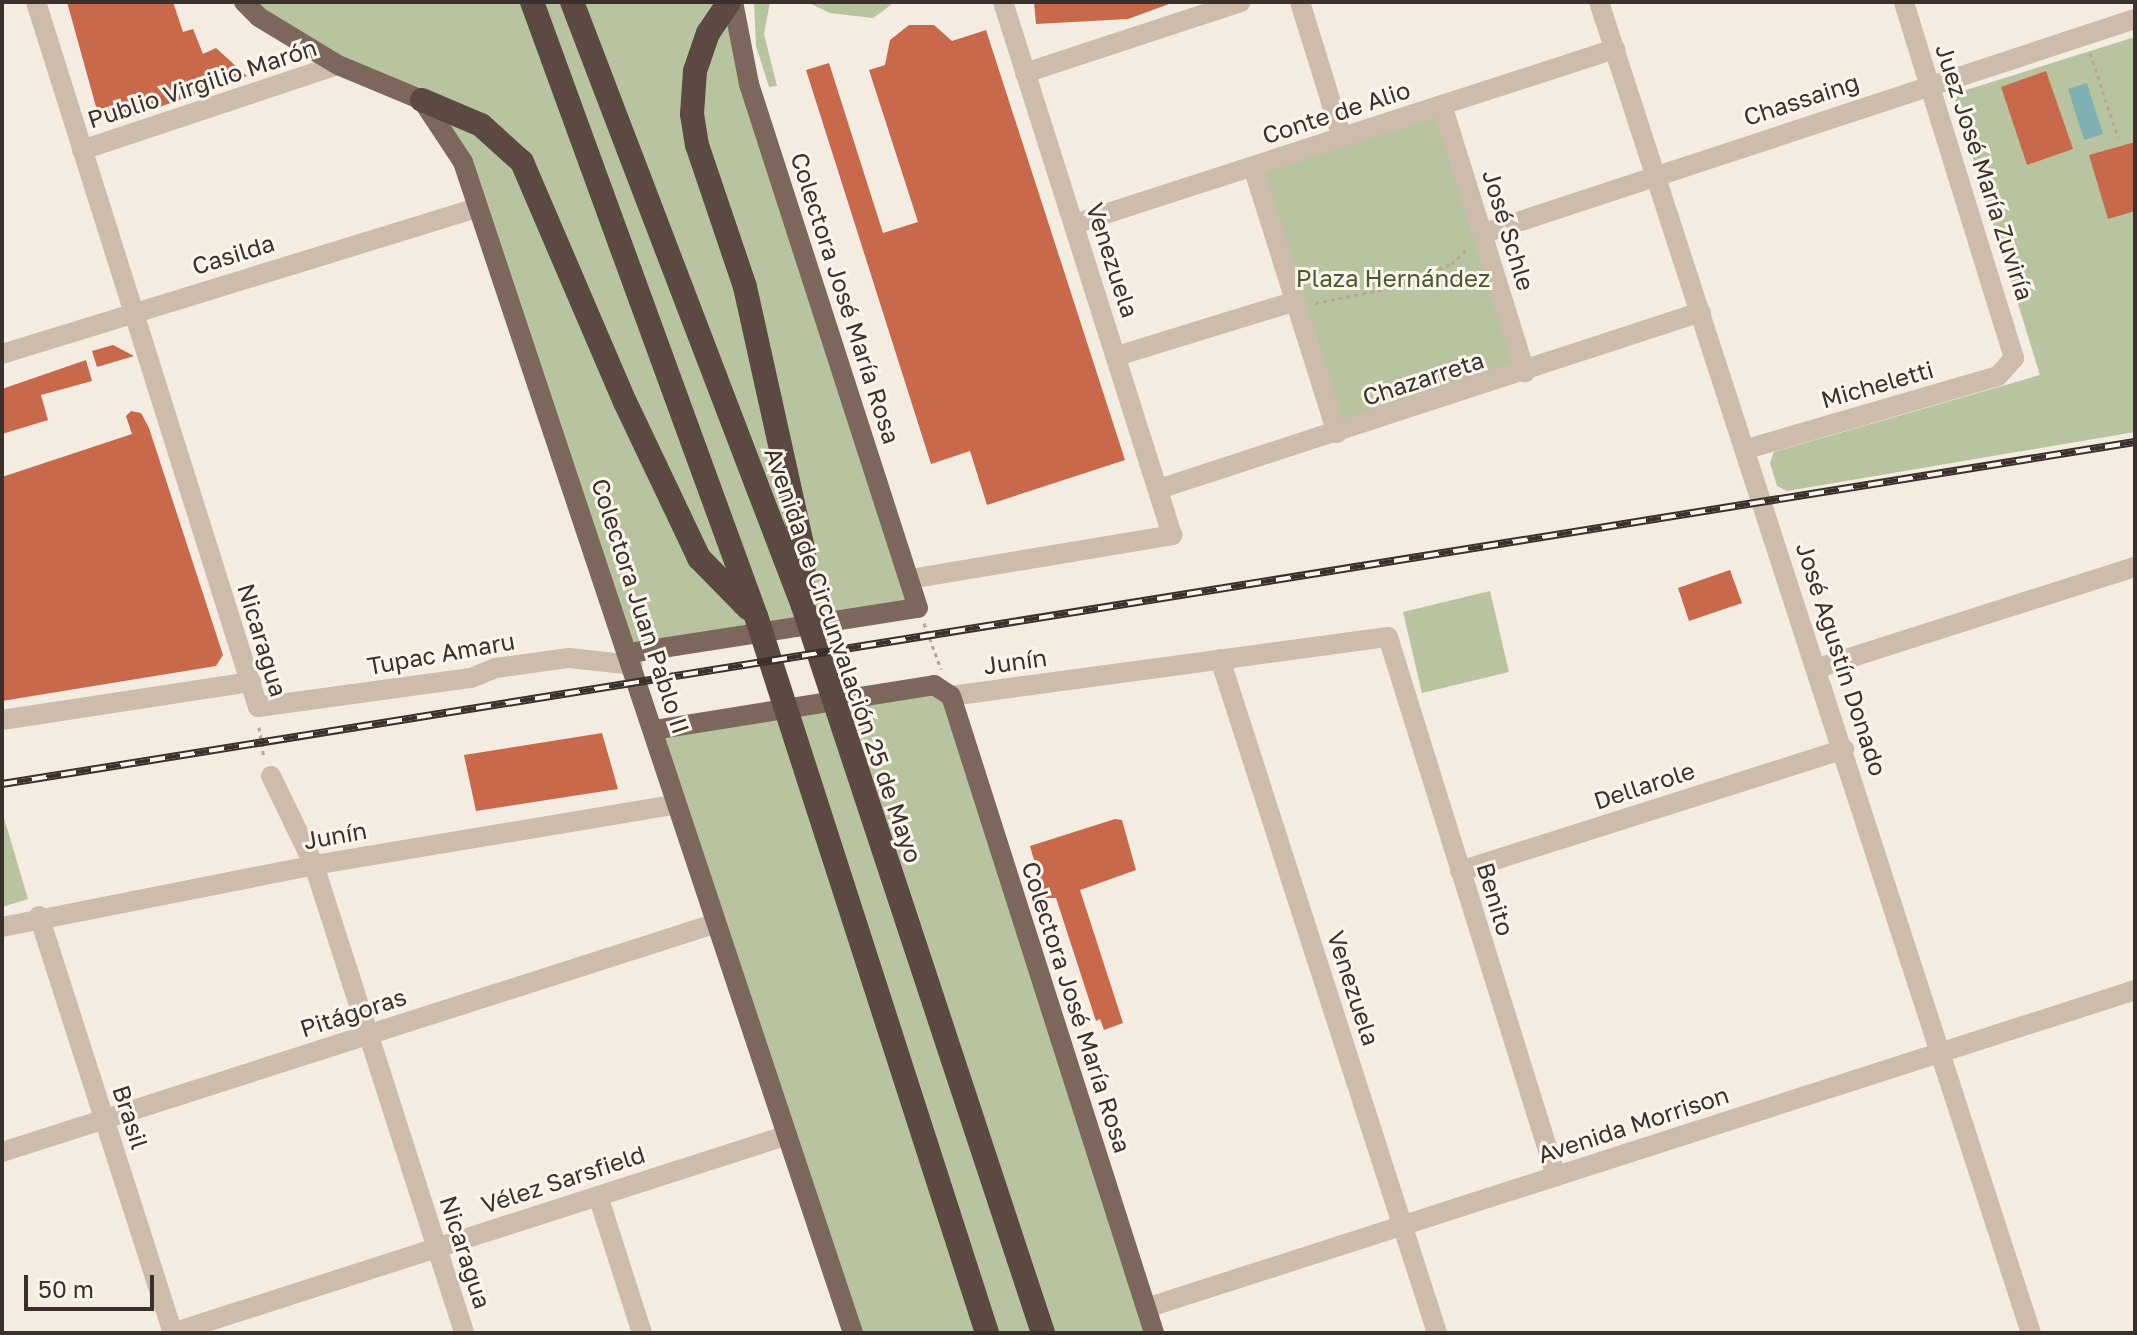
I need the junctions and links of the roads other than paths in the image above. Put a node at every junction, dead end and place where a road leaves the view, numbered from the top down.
1 (36, 2) edge
2 (244, 2) edge
3 (532, 2) edge
4 (572, 2) edge
5 (731, 2) edge
6 (1003, 2) edge
7 (1241, 2) edge
8 (1300, 2) edge
9 (1599, 2) edge
10 (1904, 2) edge
11 (2135, 19) edge
12 (1615, 49) junction
13 (338, 65) junction
14 (1025, 73) junction
15 (1930, 85) junction
16 (422, 100) junction
17 (1442, 105) junction
18 (1342, 138) junction
19 (82, 150) junction
20 (1253, 167) junction
21 (1658, 172) junction
22 (480, 207) junction
23 (1074, 224) junction
24 (1484, 233) junction
25 (1296, 301) junction
26 (133, 312) junction
27 (1701, 312) junction
28 (2, 354) edge
29 (1117, 356) junction
30 (2014, 358) joint
31 (1525, 372) junction
32 (1337, 433) junction
33 (1747, 449) junction
34 (1159, 489) junction
35 (2135, 567) edge
36 (910, 579) junction
37 (803, 606) junction
38 (756, 616) junction
39 (1388, 637) joint
40 (632, 659) junction
41 (1220, 659) junction
42 (1818, 668) junction
43 (251, 682) junction
44 (951, 696) junction
45 (258, 707) joint
46 (2, 720) edge
47 (654, 730) junction
48 (1844, 749) junction
49 (271, 776) road end
50 (679, 804) junction
51 (314, 865) junction
52 (1460, 871) junction
53 (39, 916) junction
54 (720, 922) junction
55 (2, 927) edge
56 (2135, 990) edge
57 (369, 1035) junction
58 (1941, 1052) junction
59 (105, 1119) junction
60 (788, 1135) junction
61 (2, 1152) edge
62 (1556, 1176) junction
63 (598, 1196) junction
64 (1404, 1225) junction
65 (437, 1247) junction
66 (1146, 1308) junction
67 (173, 1333) edge
68 (464, 1333) edge
69 (642, 1333) edge
70 (853, 1333) edge
71 (987, 1333) edge
72 (1043, 1333) edge
73 (1154, 1333) edge
74 (1437, 1333) edge
75 (2031, 1333) edge

1 - 19 street, Nicaragua
2 - 13 main road
3 - 38 highway
4 - 37 highway, Avenida de Circunvalación 25 de Mayo
5 - 36 main road, Colectora José María Rosa
5 - 37 highway
6 - 14 street, Venezuela
7 - 14 street
8 - 18 street
9 - 12 street, José Agustín Donado
10 - 15 street, Juez José María Zuviría
11 - 15 street, Chassaing
12 - 17 street, Conte de Alio
12 - 21 street, José Agustín Donado
13 - 16 main road
13 - 19 street, Publio Virgilio Marón
14 - 23 street, Venezuela
15 - 21 street, Chassaing
15 - 30 street, Juez José María Zuviría
16 - 22 main road, Colectora Juan Pablo II
16 - 38 highway
17 - 18 street, Conte de Alio
17 - 24 street, José Schle
18 - 20 street, Conte de Alio
19 - 26 street, Nicaragua
20 - 23 street, Conte de Alio
20 - 25 street
21 - 24 street, Chassaing
21 - 27 street, José Agustín Donado
22 - 26 street, Casilda
22 - 40 main road, Colectora Juan Pablo II
23 - 29 street, Venezuela
24 - 31 street, José Schle
25 - 29 street
25 - 32 street
26 - 28 street, Casilda
26 - 43 street, Nicaragua
27 - 31 street, Chazarreta
27 - 33 street, José Agustín Donado
29 - 34 street, Venezuela
30 - 33 street, Micheletti
31 - 32 street, Chazarreta
32 - 34 street, Chazarreta
33 - 42 street, José Agustín Donado
34 - 36 street, Venezuela
35 - 42 street
36 - 40 main road, Colectora José María Rosa
37 - 72 highway, Avenida de Circunvalación 25 de Mayo
38 - 71 highway
39 - 41 street, Junín
39 - 52 street, Benito
40 - 45 street, Tupac Amaru
40 - 47 main road, Colectora Juan Pablo II
41 - 44 street, Junín
41 - 64 street, Venezuela
42 - 48 street, José Agustín Donado
43 - 45 street, Nicaragua
43 - 46 street
44 - 47 main road, Junín
44 - 66 main road, Colectora José María Rosa
47 - 50 main road, Colectora Juan Pablo II
48 - 52 street, Dellarole
48 - 58 street, José Agustín Donado
49 - 51 street, Nicaragua
50 - 51 street, Junín
50 - 54 main road, Colectora Juan Pablo II
51 - 53 street, Junín
51 - 57 street, Nicaragua
52 - 62 street, Benito
53 - 55 street, Junín
53 - 59 street, Brasil
54 - 57 street, Pitágoras
54 - 60 main road, Colectora Juan Pablo II
56 - 58 street, Avenida Morrison
57 - 59 street, Pitágoras
57 - 65 street, Nicaragua
58 - 62 street, Avenida Morrison
58 - 75 street, José Agustín Donado
59 - 61 street, Pitágoras
59 - 67 street, Brasil
60 - 63 street, Vélez Sarsfield
60 - 70 main road, Colectora Juan Pablo II
62 - 64 street, Avenida Morrison
63 - 65 street, Vélez Sarsfield
63 - 69 street
64 - 66 street, Avenida Morrison
64 - 74 street, Venezuela
65 - 67 street, Vélez Sarsfield
65 - 68 street, Nicaragua
66 - 73 main road, Colectora José María Rosa

